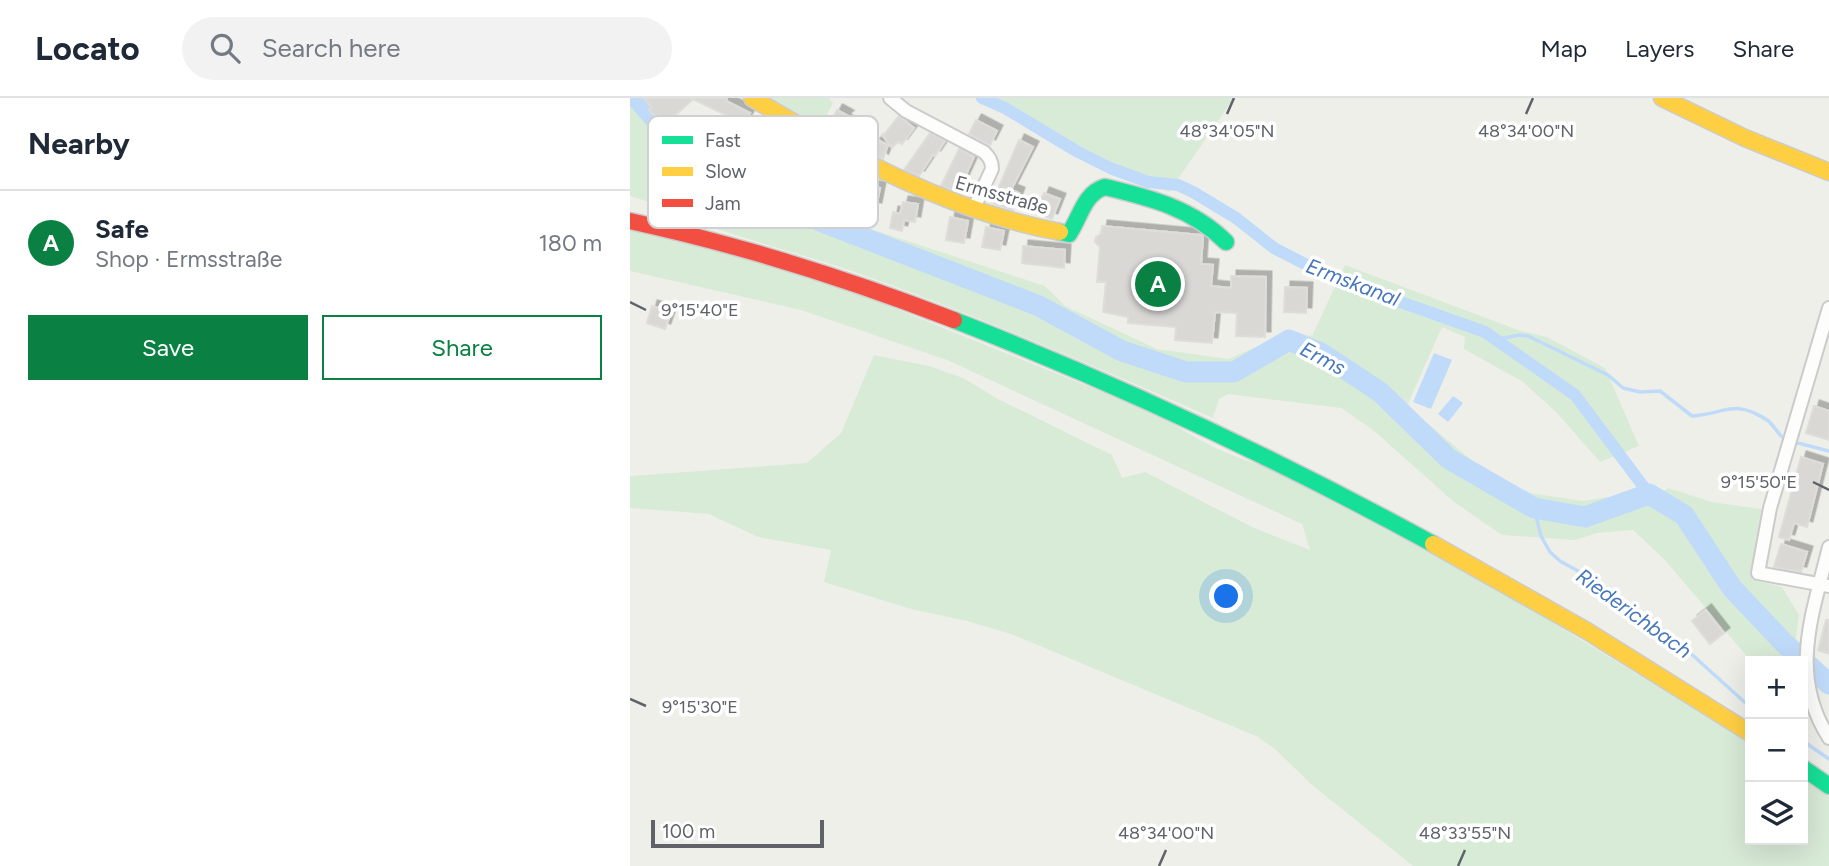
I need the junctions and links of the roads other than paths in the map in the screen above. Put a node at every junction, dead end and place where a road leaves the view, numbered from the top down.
1 (752, 98) edge
2 (890, 98) edge
3 (1662, 98) edge
4 (783, 116) edge
5 (878, 170) edge
6 (1829, 172) edge
7 (973, 210) junction
8 (630, 221) edge
9 (648, 225) edge
10 (659, 228) edge
11 (1226, 242) dead end
12 (1829, 307) edge
13 (1829, 547) edge
14 (1824, 585) edge
15 (1745, 730) edge
16 (1829, 738) edge
17 (1808, 771) edge
18 (1829, 786) edge

1 - 4 main road, Ermsstraße
2 - 7 street
3 - 6 main road
5 - 7 main road, Ermsstraße
7 - 11 main road, Ermsstraße
8 - 9 main road
10 - 15 main road
12 - 14 street
13 - 14 street
14 - 16 street
17 - 18 main road

